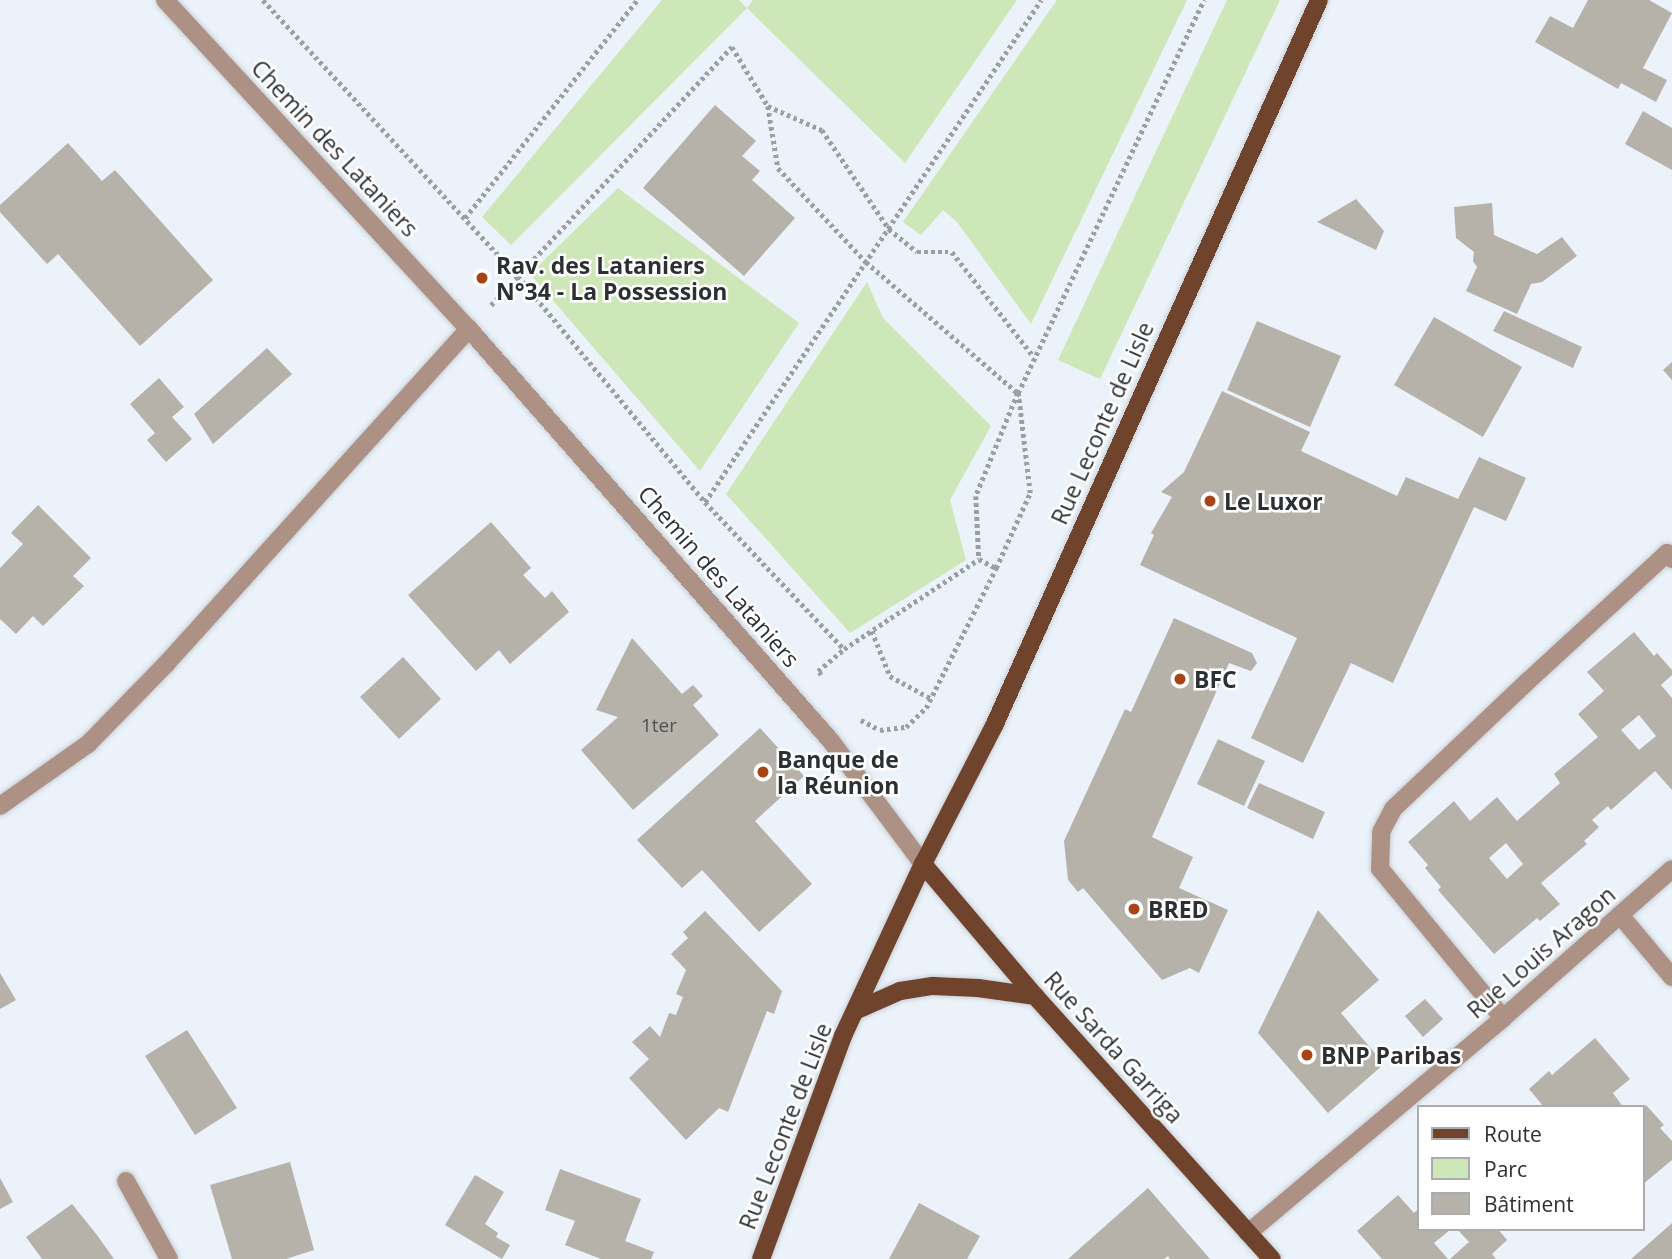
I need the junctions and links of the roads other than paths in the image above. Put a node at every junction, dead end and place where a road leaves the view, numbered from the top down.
1 (164, 0) edge
2 (1320, 0) edge
3 (469, 329) junction
4 (1672, 559) edge
5 (0, 806) edge
6 (923, 864) junction
7 (1672, 869) edge
8 (1619, 915) junction
9 (1672, 976) edge
10 (1035, 996) junction
11 (857, 1010) junction
12 (1503, 1018) junction
13 (126, 1181) dead end
14 (1248, 1233) junction
15 (169, 1259) edge
16 (761, 1259) edge
17 (1272, 1259) edge

1 - 3 street, Chemin des Lataniers
2 - 6 main road, Rue Leconte de Lisle
3 - 5 street
3 - 6 street, Chemin des Lataniers
4 - 12 street
6 - 10 main road, Rue Sarda Garriga
6 - 11 main road, Rue Leconte de Lisle
7 - 8 street, Rue Louis Aragon
8 - 9 street
8 - 12 street, Rue Louis Aragon
10 - 11 main road
10 - 14 main road, Rue Sarda Garriga
11 - 16 main road, Rue Leconte de Lisle
12 - 14 street, Rue Louis Aragon
13 - 15 street
14 - 17 main road, Rue Sarda Garriga

